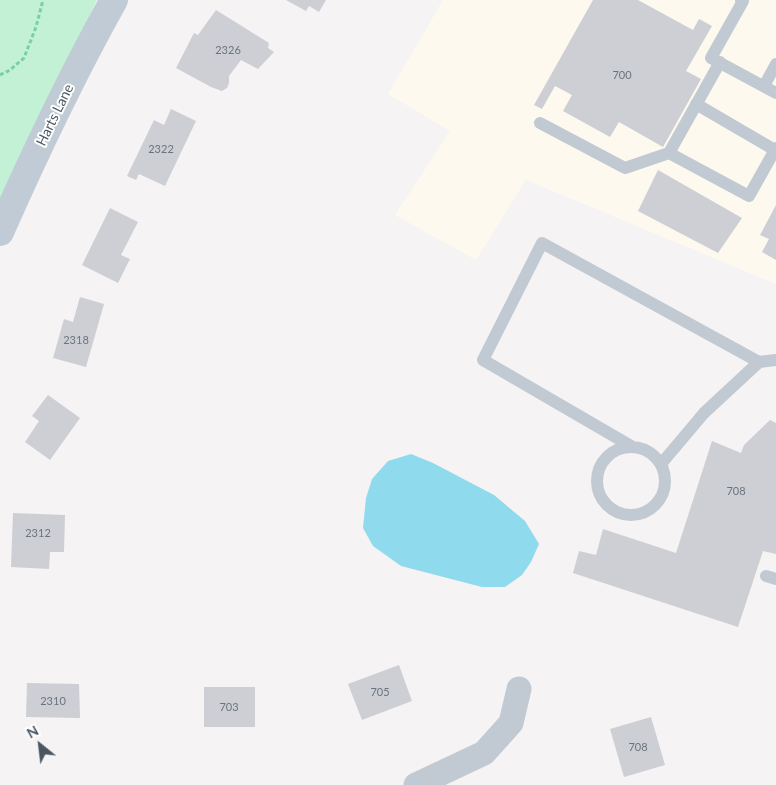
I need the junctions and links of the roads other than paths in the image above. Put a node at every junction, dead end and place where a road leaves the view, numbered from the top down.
1 (114, 0) edge
2 (742, 0) edge
3 (720, 62) junction
4 (776, 64) edge
5 (764, 86) junction
6 (776, 93) edge
7 (696, 104) junction
8 (540, 123) dead end
9 (776, 149) edge
10 (669, 153) junction
11 (0, 232) edge
12 (776, 360) edge
13 (759, 362) junction
14 (632, 446) junction
15 (661, 464) junction
16 (519, 689) dead end
17 (416, 785) edge

1 - 11 street, Harts Lane
2 - 3 lane
3 - 5 lane
3 - 7 lane
4 - 5 lane
5 - 6 lane
7 - 9 lane
7 - 10 lane
8 - 10 lane
9 - 10 lane
12 - 13 lane
13 - 14 lane
13 - 15 lane
14 - 15 lane
14 - 15 lane
16 - 17 street

